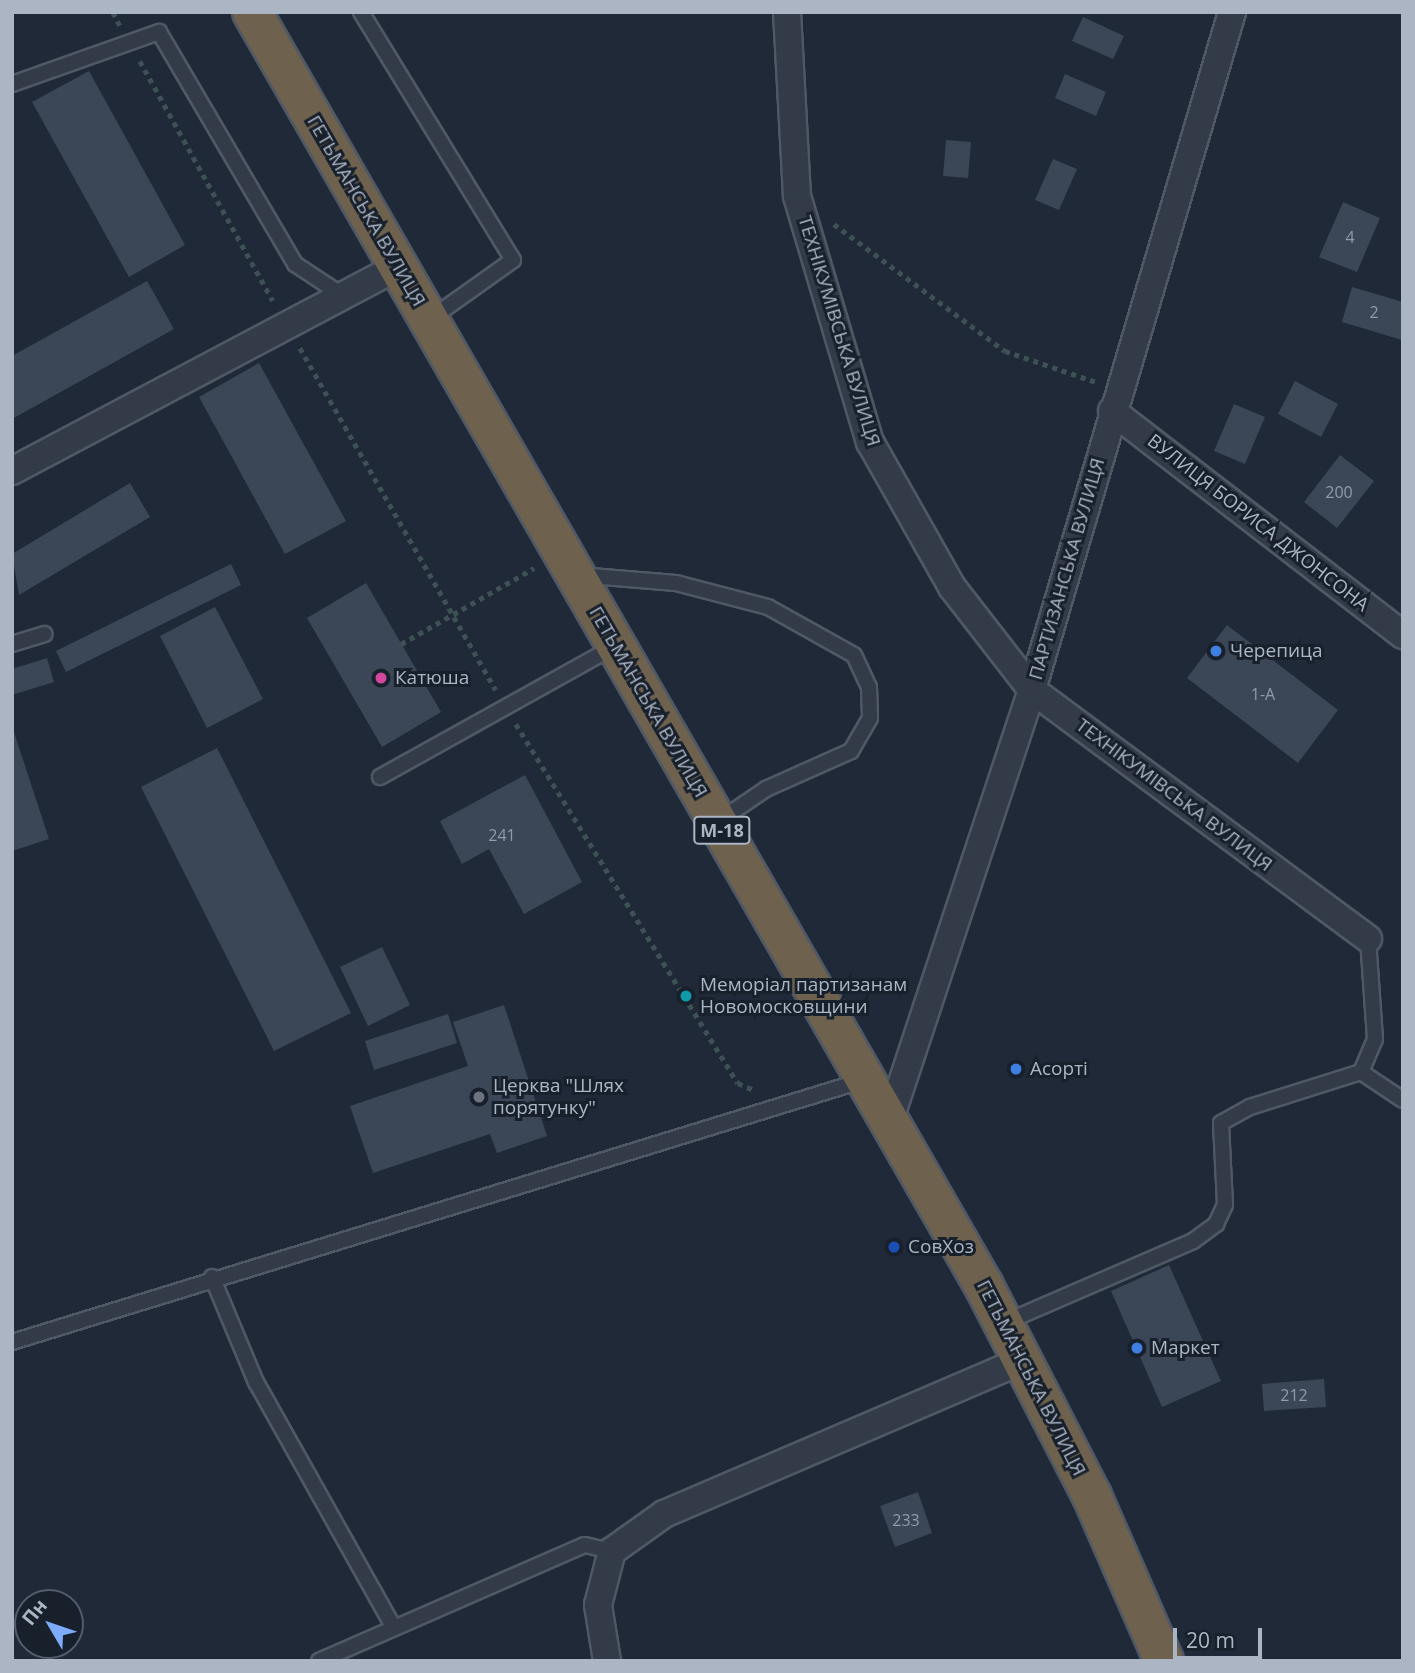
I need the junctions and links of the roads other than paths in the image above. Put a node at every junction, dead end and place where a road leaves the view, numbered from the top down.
1 (252, 12) edge
2 (361, 12) edge
3 (787, 12) edge
4 (1232, 12) edge
5 (12, 84) edge
6 (398, 267) junction
7 (342, 295) junction
8 (428, 320) junction
9 (1115, 400) junction
10 (12, 471) edge
11 (568, 563) junction
12 (45, 634) dead end
13 (1403, 635) edge
14 (12, 644) edge
15 (616, 646) junction
16 (1032, 690) junction
17 (380, 778) dead end
18 (718, 822) junction
19 (1368, 939) joint
20 (1362, 1072) junction
21 (864, 1080) junction
22 (1403, 1100) edge
23 (889, 1122) junction
24 (212, 1277) junction
25 (1004, 1323) junction
26 (12, 1342) edge
27 (1024, 1360) junction
28 (612, 1552) junction
29 (394, 1628) junction
30 (318, 1661) edge
31 (607, 1661) edge
32 (1164, 1661) edge

1 - 6 highway, ГЕТЬМАНСЬКА ВУЛИЦЯ / М-18
2 - 8 lane
3 - 16 street, ТЕХНІКУМІВСЬКА ВУЛИЦЯ
4 - 9 street, ПАРТИЗАНСЬКА ВУЛИЦЯ
5 - 7 lane
6 - 7 street
6 - 8 highway, ГЕТЬМАНСЬКА ВУЛИЦЯ / М-18
7 - 10 street
8 - 11 highway, ГЕТЬМАНСЬКА ВУЛИЦЯ / М-18
9 - 13 street, ВУЛИЦЯ БОРИСА ДЖОНСОНА
9 - 16 street, ПАРТИЗАНСЬКА ВУЛИЦЯ
11 - 15 highway, ГЕТЬМАНСЬКА ВУЛИЦЯ / М-18
11 - 18 lane
12 - 14 lane
15 - 17 lane
15 - 18 highway, ГЕТЬМАНСЬКА ВУЛИЦЯ / М-18
16 - 19 street, ТЕХНІКУМІВСЬКА ВУЛИЦЯ
16 - 23 street, ПАРТИЗАНСЬКА ВУЛИЦЯ
18 - 21 highway, ГЕТЬМАНСЬКА ВУЛИЦЯ / М-18
19 - 20 lane
20 - 22 lane
20 - 25 lane
21 - 23 highway, ГЕТЬМАНСЬКА ВУЛИЦЯ / М-18
21 - 24 lane
23 - 25 highway, ГЕТЬМАНСЬКА ВУЛИЦЯ / М-18
24 - 26 lane
24 - 29 lane
25 - 27 highway, ГЕТЬМАНСЬКА ВУЛИЦЯ / М-18
27 - 28 street
27 - 32 highway, ГЕТЬМАНСЬКА ВУЛИЦЯ / М-18
28 - 29 lane
28 - 31 street
29 - 30 lane

